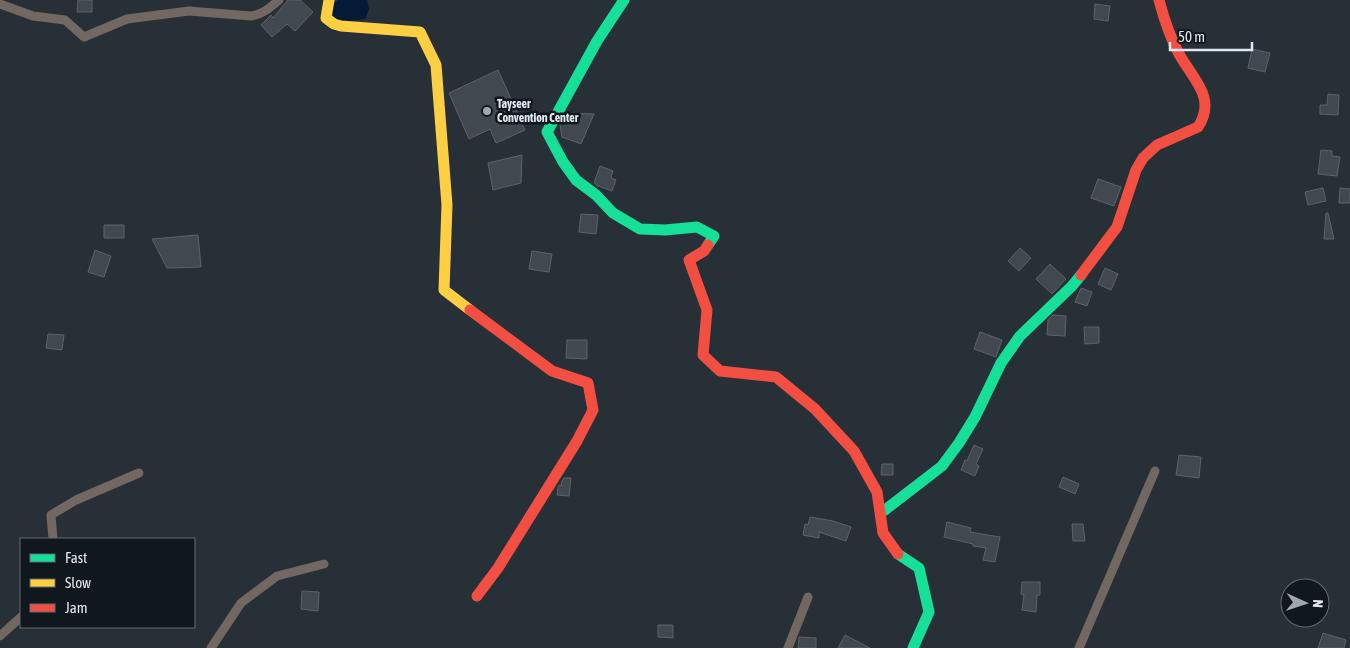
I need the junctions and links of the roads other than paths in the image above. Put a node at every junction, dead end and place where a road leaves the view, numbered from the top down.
1 (279, 0) edge
2 (329, 0) edge
3 (624, 0) edge
4 (1159, 0) edge
5 (0, 4) edge
6 (1155, 471) dead end
7 (139, 473) dead end
8 (881, 513) junction
9 (53, 538) edge
10 (324, 564) dead end
11 (477, 596) dead end
12 (808, 598) dead end
13 (20, 619) edge
14 (0, 636) edge
15 (211, 648) edge
16 (788, 648) edge
17 (913, 648) edge
18 (1079, 648) edge

1 - 5 street
2 - 11 street
3 - 8 street
4 - 8 street
6 - 18 street
7 - 9 street
8 - 17 street
10 - 15 street
12 - 16 street
13 - 14 street

